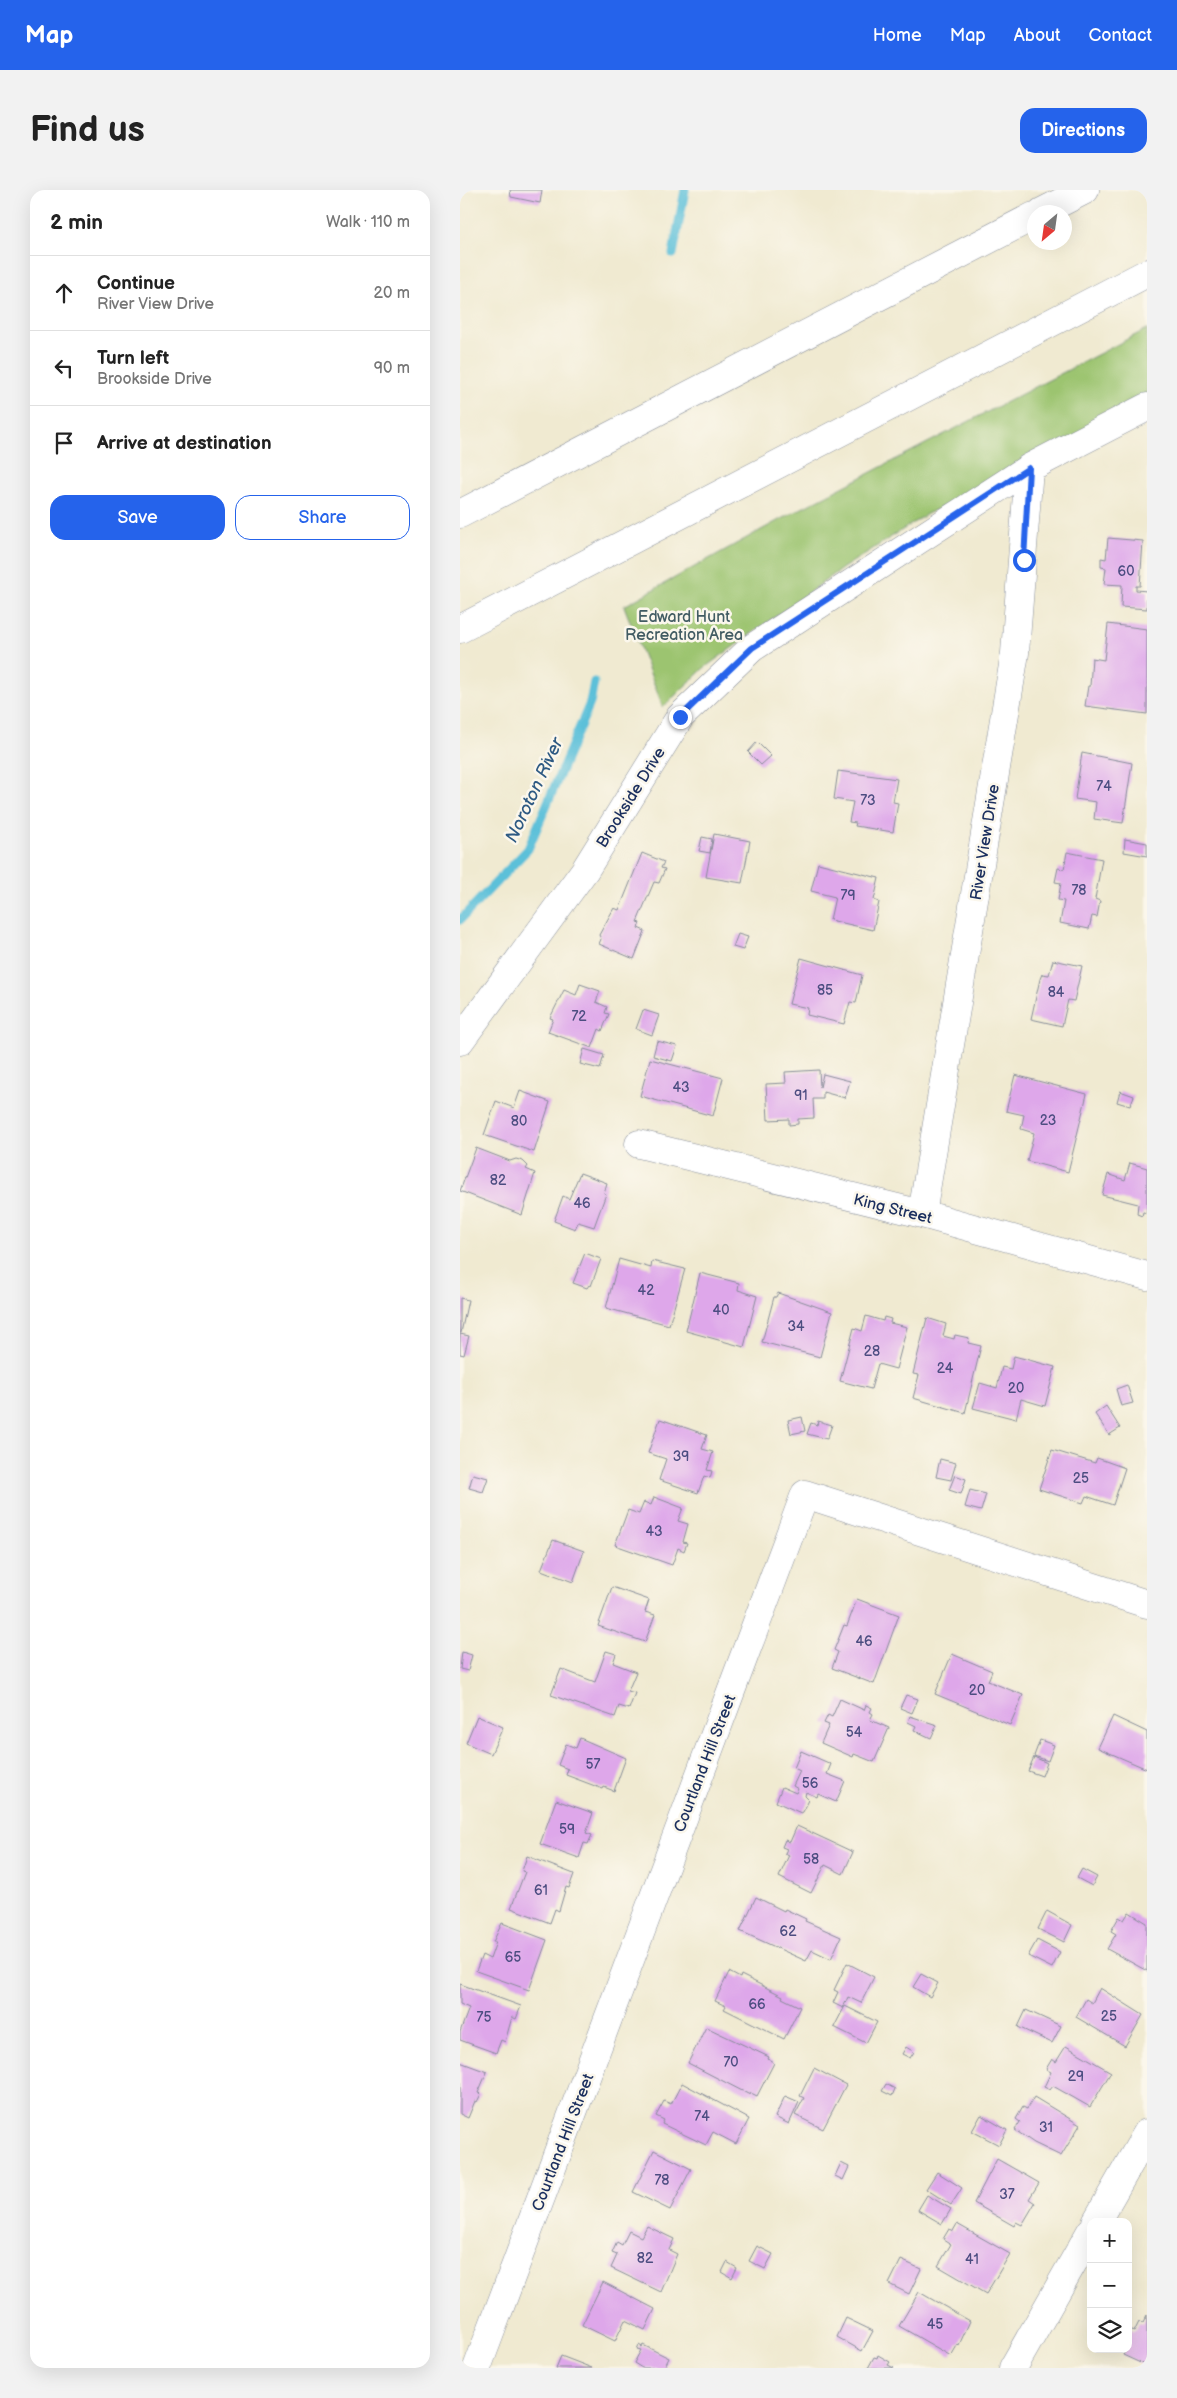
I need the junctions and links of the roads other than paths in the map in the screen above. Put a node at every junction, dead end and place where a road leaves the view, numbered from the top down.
1 (1085, 190) edge
2 (1056, 205) edge
3 (1027, 220) edge
4 (1147, 273) edge
5 (1147, 407) edge
6 (1029, 468) junction
7 (460, 514) edge
8 (460, 629) edge
9 (460, 1041) edge
10 (639, 1144) dead end
11 (922, 1214) junction
12 (1147, 1276) edge
13 (1147, 1604) edge
14 (1147, 2133) edge
15 (1098, 2218) edge
16 (1087, 2239) edge
17 (477, 2368) edge
18 (1013, 2368) edge

1 - 2 main road
3 - 7 main road
4 - 8 main road
5 - 6 main road, Brookside Drive
6 - 9 main road, Brookside Drive
6 - 11 main road, River View Drive
10 - 11 main road, King Street
11 - 12 main road, King Street
13 - 17 main road, Courtland Hill Street
14 - 15 main road
16 - 18 main road

